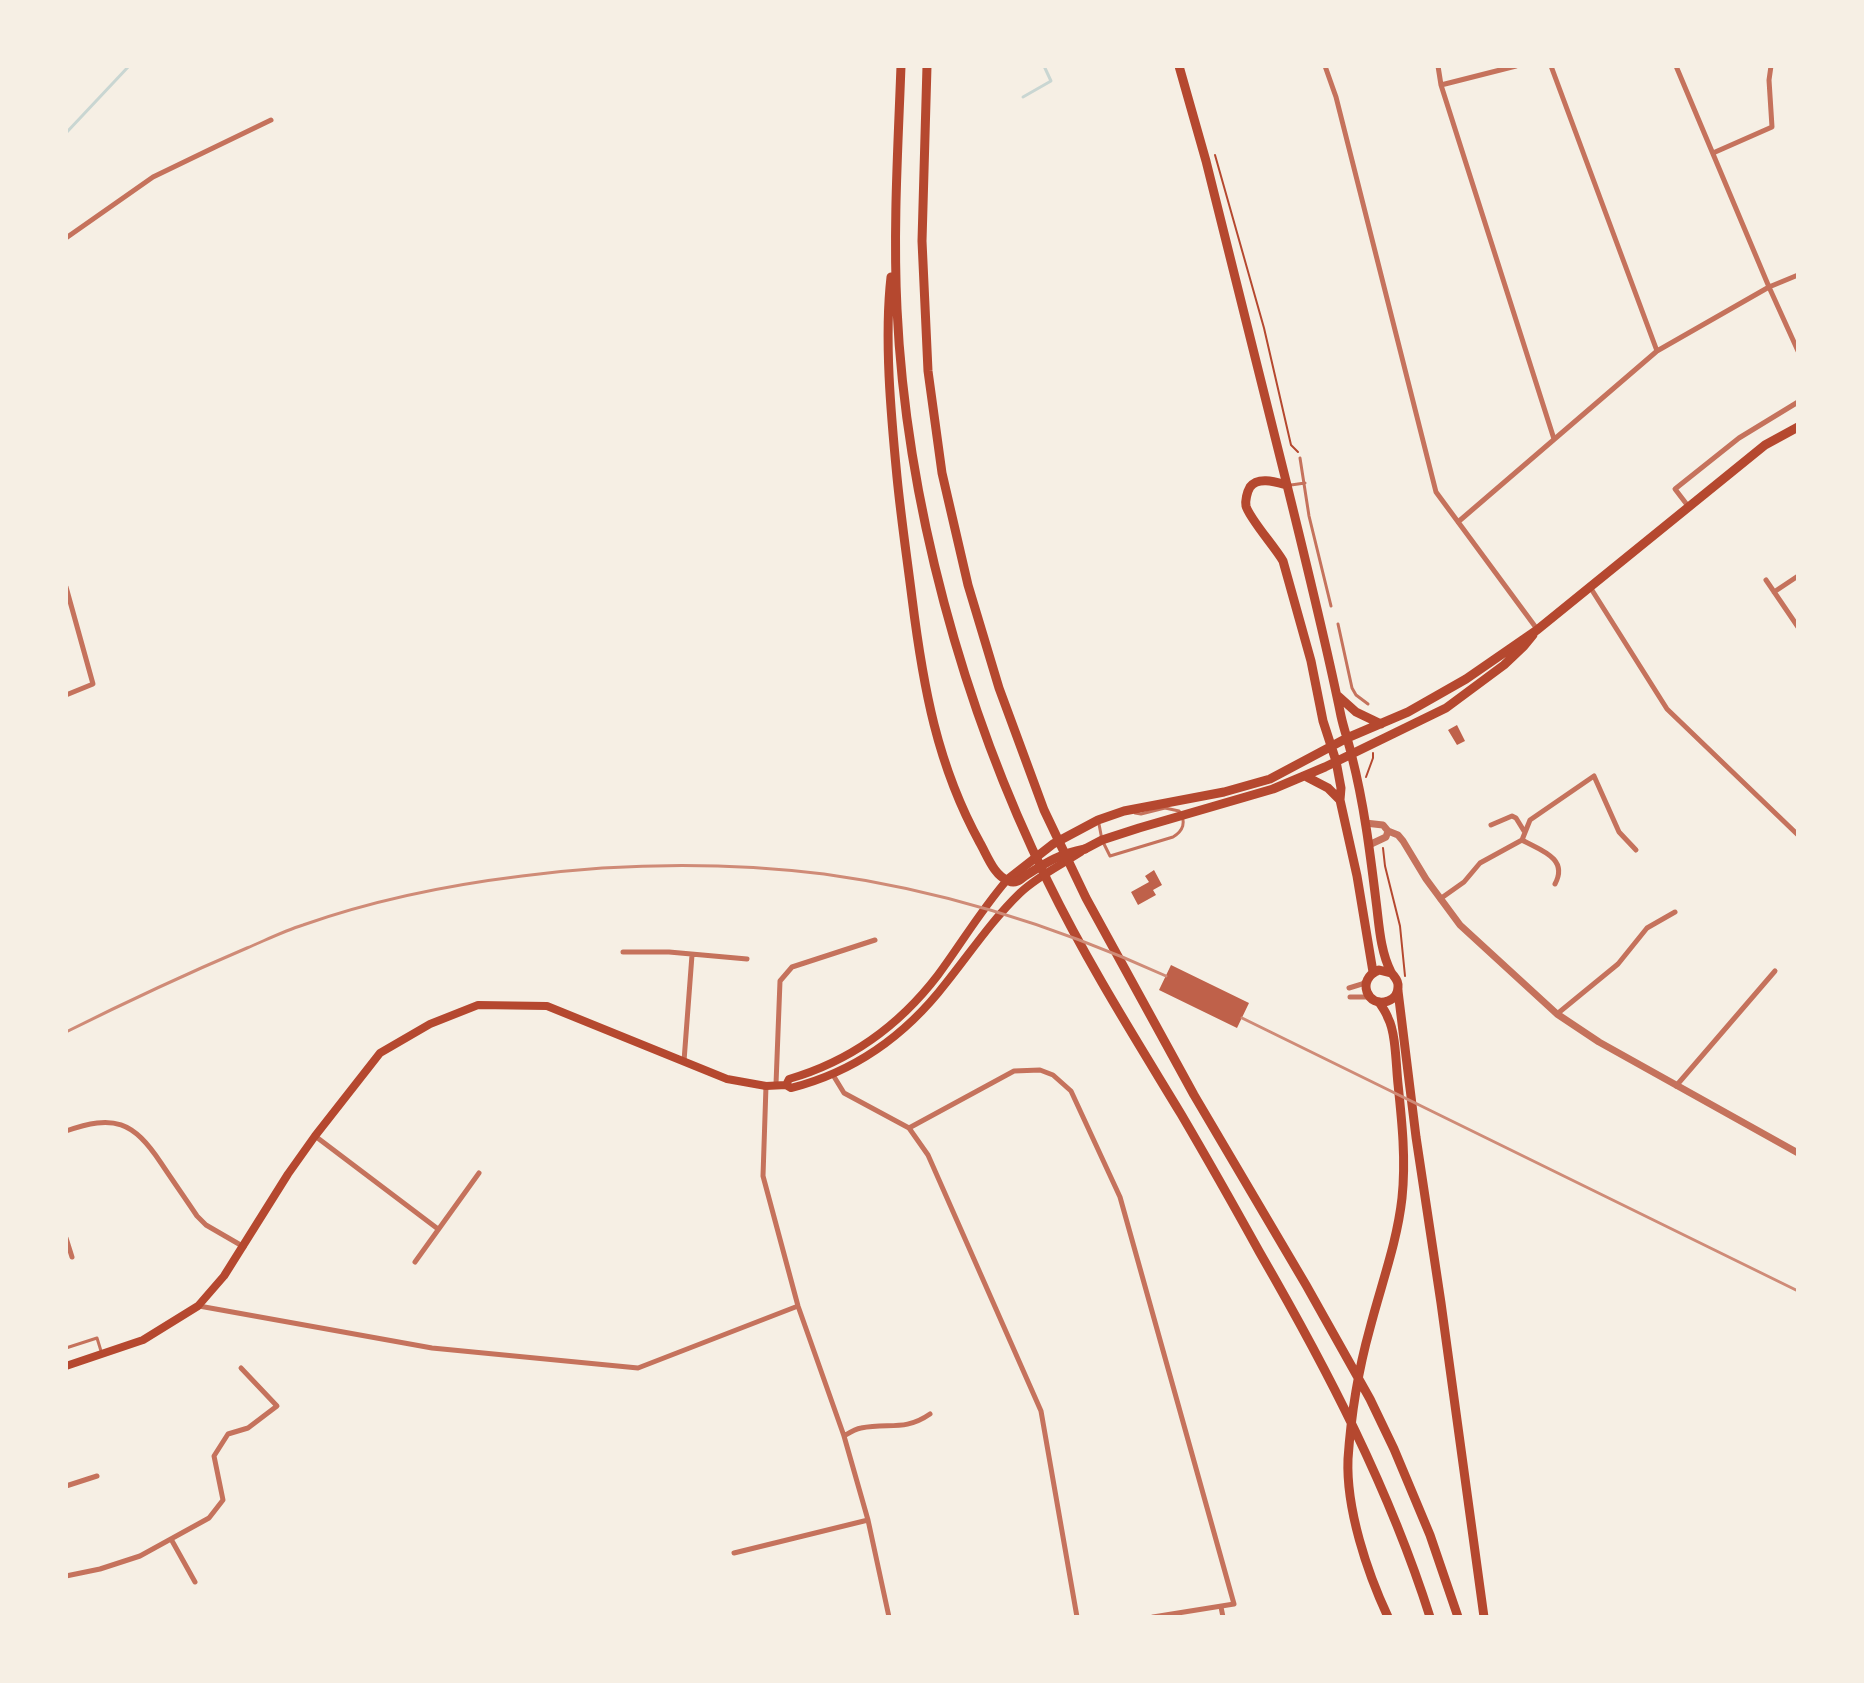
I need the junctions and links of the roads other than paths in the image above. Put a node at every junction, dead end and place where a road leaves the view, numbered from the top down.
1 (901, 66) edge
2 (927, 66) edge
3 (1179, 66) edge
4 (1325, 66) edge
5 (1438, 66) edge
6 (1516, 66) edge
7 (1551, 66) edge
8 (1676, 66) edge
9 (1771, 66) edge
10 (1441, 85) junction
11 (271, 120) dead end
12 (1713, 153) junction
13 (66, 238) edge
14 (895, 243) junction
15 (1798, 275) edge
16 (1769, 287) junction
17 (1657, 351) junction
18 (1798, 351) edge
19 (1798, 402) edge
20 (1798, 427) edge
21 (1554, 439) junction
22 (1300, 458) road end
23 (1305, 483) junction
24 (1287, 485) junction
25 (1688, 506) junction
26 (1458, 522) junction
27 (1798, 576) edge
28 (1766, 580) dead end
29 (1589, 586) junction
30 (66, 587) edge
31 (1774, 592) junction
32 (1331, 606) dead end
33 (1338, 624) dead end
34 (1798, 627) edge
35 (1537, 630) junction
36 (66, 695) edge
37 (1337, 695) junction
38 (1368, 704) dead end
39 (1381, 724) junction
40 (1347, 738) junction
41 (1332, 746) junction
42 (1352, 754) junction
43 (1336, 761) junction
44 (1305, 776) junction
45 (1340, 800) junction
46 (1124, 811) junction
47 (1183, 816) junction
48 (1098, 820) junction
49 (1365, 823) junction
50 (1491, 825) dead end
51 (1388, 831) junction
52 (1524, 831) junction
53 (1798, 835) edge
54 (1102, 840) junction
55 (1522, 840) junction
56 (1369, 845) junction
57 (1636, 850) dead end
58 (1028, 874) junction
59 (1007, 880) junction
60 (1555, 884) dead end
61 (1440, 900) junction
62 (1675, 912) dead end
63 (875, 940) dead end
64 (623, 952) dead end
65 (692, 955) junction
66 (747, 959) dead end
67 (1775, 971) dead end
68 (1391, 973) junction
69 (1370, 976) junction
70 (1349, 988) dead end
71 (1398, 991) junction
72 (1369, 996) junction
73 (1350, 997) dead end
74 (1379, 1002) junction
75 (1557, 1014) junction
76 (1400, 1053) junction
77 (684, 1062) junction
78 (833, 1075) junction
79 (781, 1085) junction
80 (766, 1086) junction
81 (1676, 1086) junction
82 (909, 1128) junction
83 (66, 1131) edge
84 (315, 1136) junction
85 (1798, 1153) edge
86 (479, 1173) dead end
87 (438, 1229) junction
88 (66, 1238) edge
89 (244, 1247) junction
90 (72, 1257) dead end
91 (415, 1262) dead end
92 (198, 1306) junction
93 (798, 1306) junction
94 (66, 1348) edge
95 (102, 1355) junction
96 (66, 1366) edge
97 (241, 1368) dead end
98 (930, 1414) dead end
99 (844, 1436) junction
100 (97, 1476) dead end
101 (66, 1486) edge
102 (868, 1520) junction
103 (171, 1539) junction
104 (734, 1553) dead end
105 (66, 1576) edge
106 (195, 1582) dead end
107 (1221, 1607) junction
108 (889, 1617) edge
109 (1077, 1617) edge
110 (1153, 1617) edge
111 (1223, 1617) edge
112 (1388, 1617) edge
113 (1430, 1617) edge
114 (1458, 1617) edge
115 (1484, 1617) edge

1 - 14 main road
2 - 114 main road
3 - 24 main road
4 - 26 street
5 - 10 street
6 - 10 street
7 - 17 street
8 - 12 street
9 - 12 street
10 - 21 street
11 - 13 street
12 - 16 street
14 - 59 main road
14 - 113 main road
15 - 16 street
16 - 17 street
16 - 18 street
17 - 21 street
19 - 25 street
20 - 25 main road
21 - 26 street
22 - 23 lane
23 - 24 lane
23 - 32 lane
24 - 37 main road
24 - 41 main road
25 - 29 main road
26 - 35 street
27 - 31 street
28 - 31 street
29 - 35 main road
29 - 53 street
30 - 36 street
31 - 34 street
33 - 38 lane
35 - 39 main road
35 - 42 main road
37 - 39 main road
37 - 40 main road
39 - 40 main road
40 - 41 main road
40 - 42 main road
41 - 43 main road
41 - 46 main road
42 - 43 main road
42 - 49 main road
43 - 44 main road
43 - 45 main road
44 - 45 main road
44 - 47 main road
45 - 69 main road
46 - 47 lane
46 - 48 main road
47 - 54 main road
47 - 54 lane
48 - 54 lane
48 - 58 main road
49 - 51 street
49 - 56 main road
50 - 52 street
51 - 56 street
51 - 61 street
52 - 55 street
52 - 57 street
54 - 58 main road
55 - 60 street
55 - 61 street
56 - 68 main road
58 - 59 main road
58 - 78 main road
59 - 79 main road
61 - 75 street
62 - 75 street
63 - 79 street
64 - 65 street
65 - 66 street
65 - 77 street
67 - 81 street
68 - 69 main road
68 - 71 main road
69 - 70 street
69 - 72 main road
71 - 74 main road
71 - 76 main road
72 - 73 street
72 - 74 main road
74 - 76 main road
75 - 81 street
76 - 112 main road
76 - 115 main road
77 - 80 main road
77 - 84 main road
78 - 79 main road
78 - 82 street
79 - 80 main road
80 - 93 street
81 - 85 street
82 - 107 street
82 - 109 street
83 - 89 street
84 - 87 street
84 - 89 main road
86 - 87 street
87 - 91 street
88 - 90 street
89 - 92 main road
92 - 93 street
92 - 95 main road
93 - 99 street
94 - 95 lane
95 - 96 main road
97 - 103 street
98 - 99 street
99 - 102 street
100 - 101 street
102 - 104 street
102 - 108 street
103 - 105 street
103 - 106 street
107 - 110 street
107 - 111 street

